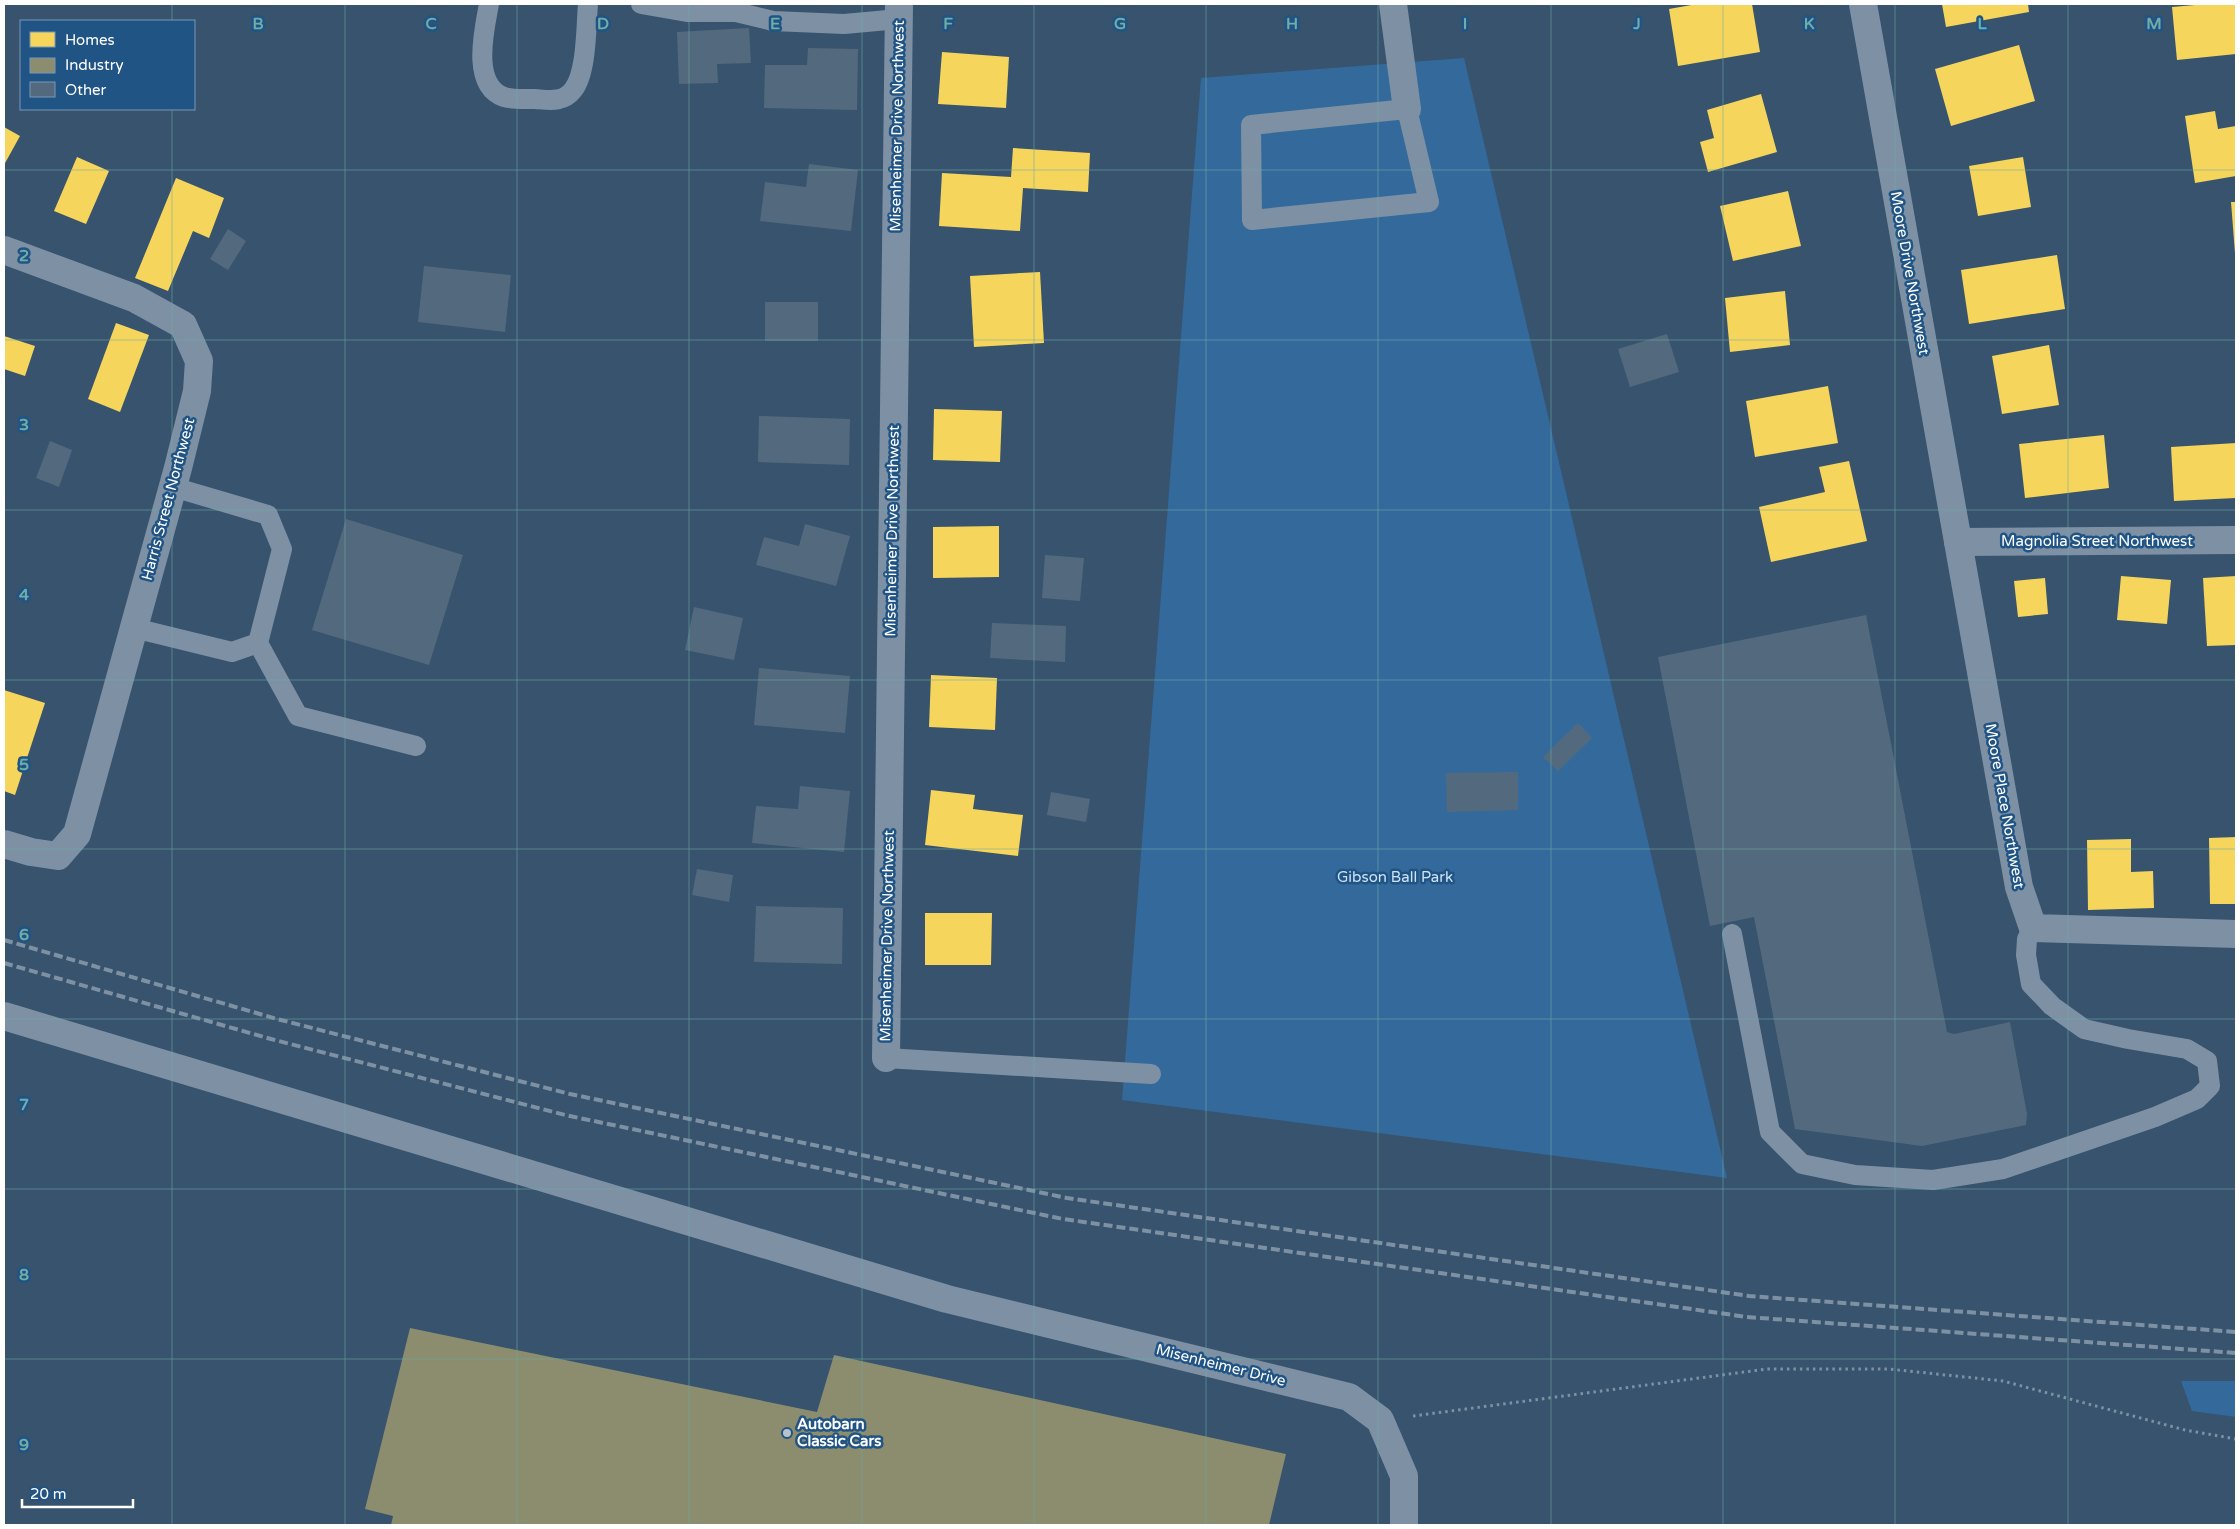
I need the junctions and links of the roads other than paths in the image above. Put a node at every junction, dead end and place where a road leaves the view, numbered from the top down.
1 (489, 4) edge
2 (588, 4) edge
3 (641, 4) edge
4 (1393, 4) edge
5 (1863, 4) edge
6 (899, 11) edge
7 (1407, 109) junction
8 (4, 250) edge
9 (173, 487) junction
10 (2236, 540) edge
11 (1958, 542) junction
12 (134, 628) junction
13 (258, 643) junction
14 (416, 746) dead end
15 (4, 844) edge
16 (2033, 928) junction
17 (1732, 934) dead end
18 (2236, 934) edge
19 (4, 1016) edge
20 (886, 1058) joint
21 (1151, 1074) dead end
22 (1404, 1525) edge

1 - 2 lane
3 - 6 lane
4 - 7 street
5 - 11 street, Moore Drive Northwest
6 - 20 street, Misenheimer Drive Northwest
7 - 7 lane
8 - 9 street, Harris Street Northwest
9 - 12 street, Harris Street Northwest
9 - 13 lane
10 - 11 street, Magnolia Street Northwest
11 - 16 street, Moore Place Northwest
12 - 13 lane
12 - 15 street, Harris Street Northwest
13 - 14 lane
16 - 17 lane
16 - 18 street
19 - 22 street, Misenheimer Drive
20 - 21 lane

